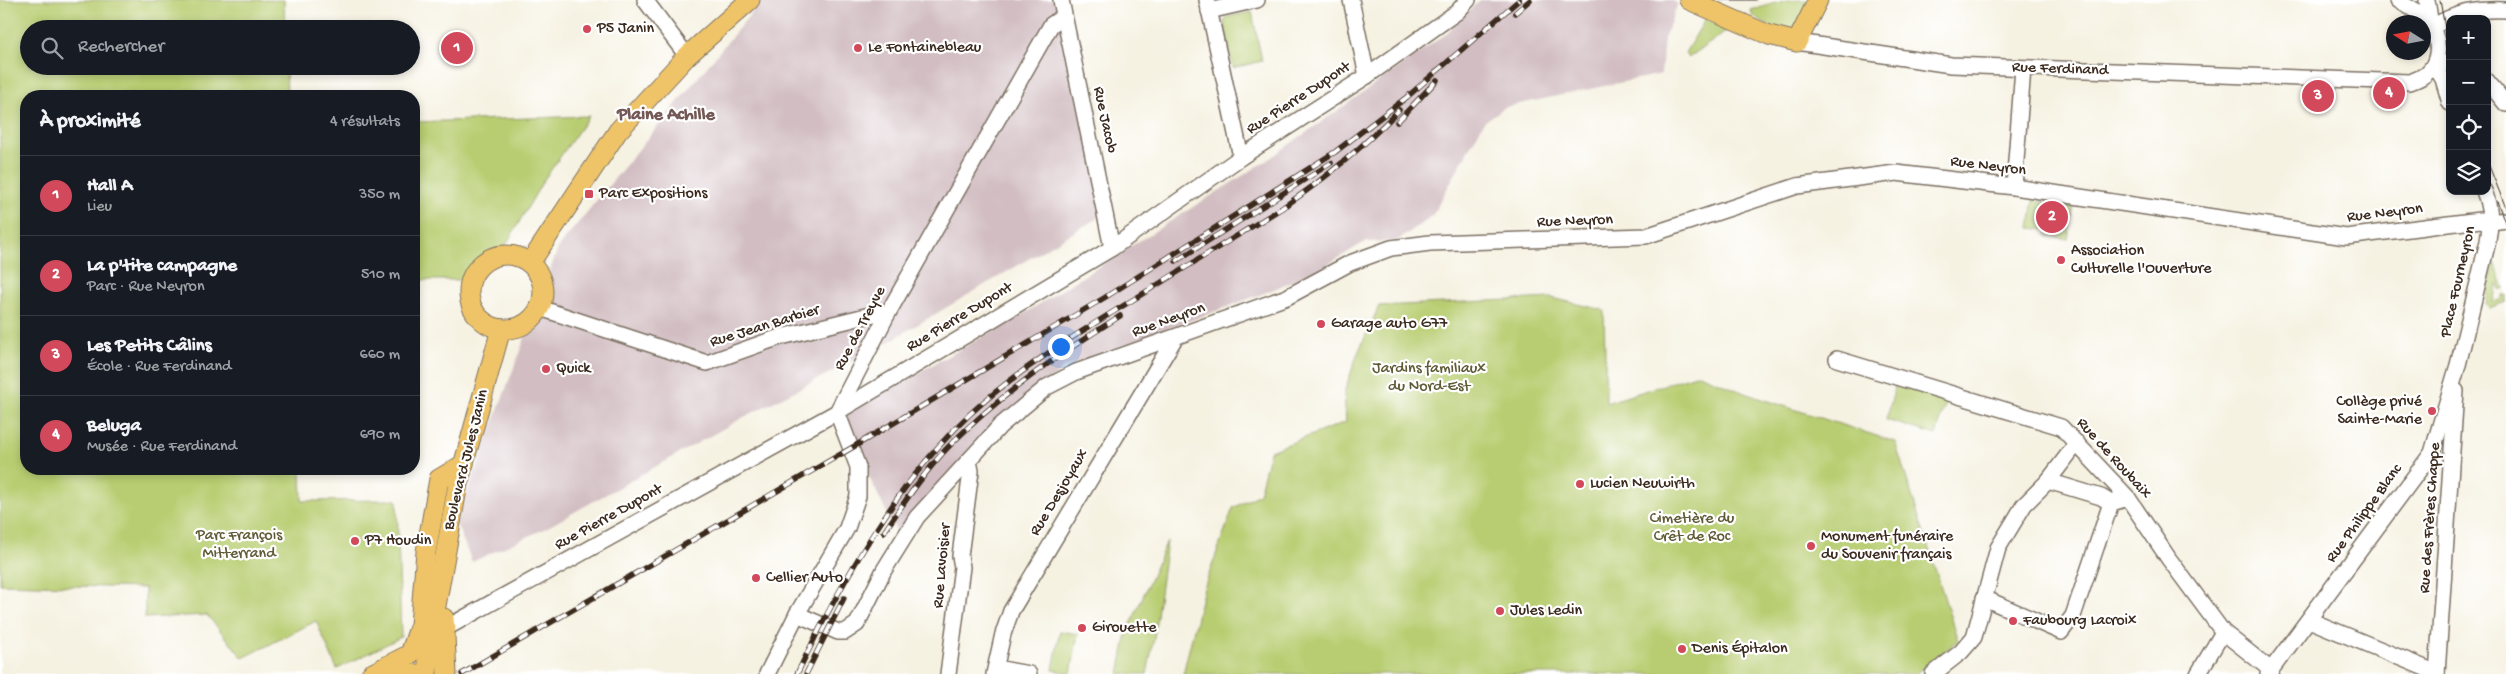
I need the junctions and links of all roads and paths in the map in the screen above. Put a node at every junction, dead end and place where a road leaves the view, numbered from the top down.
1 (645, 0) edge
2 (750, 0) edge
3 (1061, 0) edge
4 (1257, 0) edge
5 (1351, 0) edge
6 (1468, 0) edge
7 (1689, 0) edge
8 (1818, 0) edge
9 (2398, 0) edge
10 (2427, 0) edge
11 (1208, 5) edge
12 (2506, 10) edge
13 (2422, 15) edge
14 (2429, 15) edge
15 (1064, 16) junction
16 (2431, 28) joint
17 (1797, 42) junction
18 (688, 56) junction
19 (2446, 62) edge
20 (2434, 64) junction
21 (2023, 68) junction
22 (1367, 76) junction
23 (2491, 86) edge
24 (2446, 87) edge
25 (2506, 104) edge
26 (1241, 157) junction
27 (2014, 187) junction
28 (2485, 195) edge
29 (2499, 221) edge
30 (1112, 248) junction
31 (530, 263) junction
32 (540, 308) junction
33 (888, 313) junction
34 (501, 330) junction
35 (1175, 338) junction
36 (1837, 359) dead end
37 (2458, 365) junction
38 (837, 412) junction
39 (2077, 442) junction
40 (968, 461) junction
41 (464, 464) junction
42 (2048, 481) junction
43 (2128, 498) junction
44 (2112, 504) junction
45 (439, 593) junction
46 (1984, 598) junction
47 (797, 614) junction
48 (2309, 620) junction
49 (446, 628) junction
50 (2223, 632) junction
51 (410, 654) junction
52 (429, 657) edge
53 (378, 670) edge
54 (995, 671) edge
55 (2270, 672) edge
56 (2437, 673) edge
57 (415, 674) edge
58 (439, 674) edge
59 (446, 674) edge
60 (767, 674) edge
61 (948, 674) edge
62 (1029, 674) edge
63 (1932, 674) edge
64 (2198, 674) edge

1 - 18 street
2 - 18 main road
3 - 15 street, Rue Jacob
4 - 11 street
5 - 22 street
6 - 22 street, Rue Pierre Dupont
7 - 17 main road, Rue Ferdinand
8 - 17 main road
9 - 13 street
10 - 14 street
11 - 26 street
12 - 16 street
15 - 30 street, Rue Jacob
15 - 33 street, Rue de Treyve
16 - 20 street
17 - 21 street, Rue Ferdinand
18 - 31 main road
19 - 20 street
20 - 21 street, Rue Ferdinand
20 - 24 street
21 - 27 street
22 - 26 street, Rue Pierre Dupont
23 - 25 street
26 - 30 street, Rue Pierre Dupont
27 - 29 street, Rue Neyron
27 - 35 street, Rue Neyron
28 - 29 street
29 - 37 street, Place Fourneyron
30 - 38 street, Rue Pierre Dupont
31 - 32 main road
31 - 34 main road
32 - 33 street, Rue Jean Barbier
32 - 34 main road
33 - 38 street, Rue de Treyve
34 - 41 main road, Boulevard Jules Janin
35 - 40 street, Rue Neyron
35 - 54 street, Rue Desjoyaux
36 - 39 street, Rue de Roubaix
37 - 48 street, Rue Philippe Blanc
37 - 56 street, Rue des Frères Chappe
38 - 47 street
38 - 49 street, Rue Pierre Dupont
39 - 42 street
39 - 43 street, Rue de Roubaix
40 - 47 street, Rue Neyron
40 - 61 street, Rue Lavoisier
41 - 45 main road, Boulevard Jules Janin
41 - 51 main road
42 - 44 street
42 - 46 street
43 - 44 street
43 - 50 street, Rue de Roubaix
44 - 46 street
45 - 49 main road, Boulevard Jules Janin
45 - 52 main road, Boulevard Jules Janin
46 - 63 street
47 - 60 street
48 - 55 street, Rue Philippe Blanc
48 - 56 street
49 - 52 main road
49 - 59 main road, Boulevard Jules Janin
50 - 55 street, Rue de Roubaix
50 - 64 street
51 - 52 main road
51 - 53 main road
52 - 58 main road
53 - 57 main road
54 - 62 street

